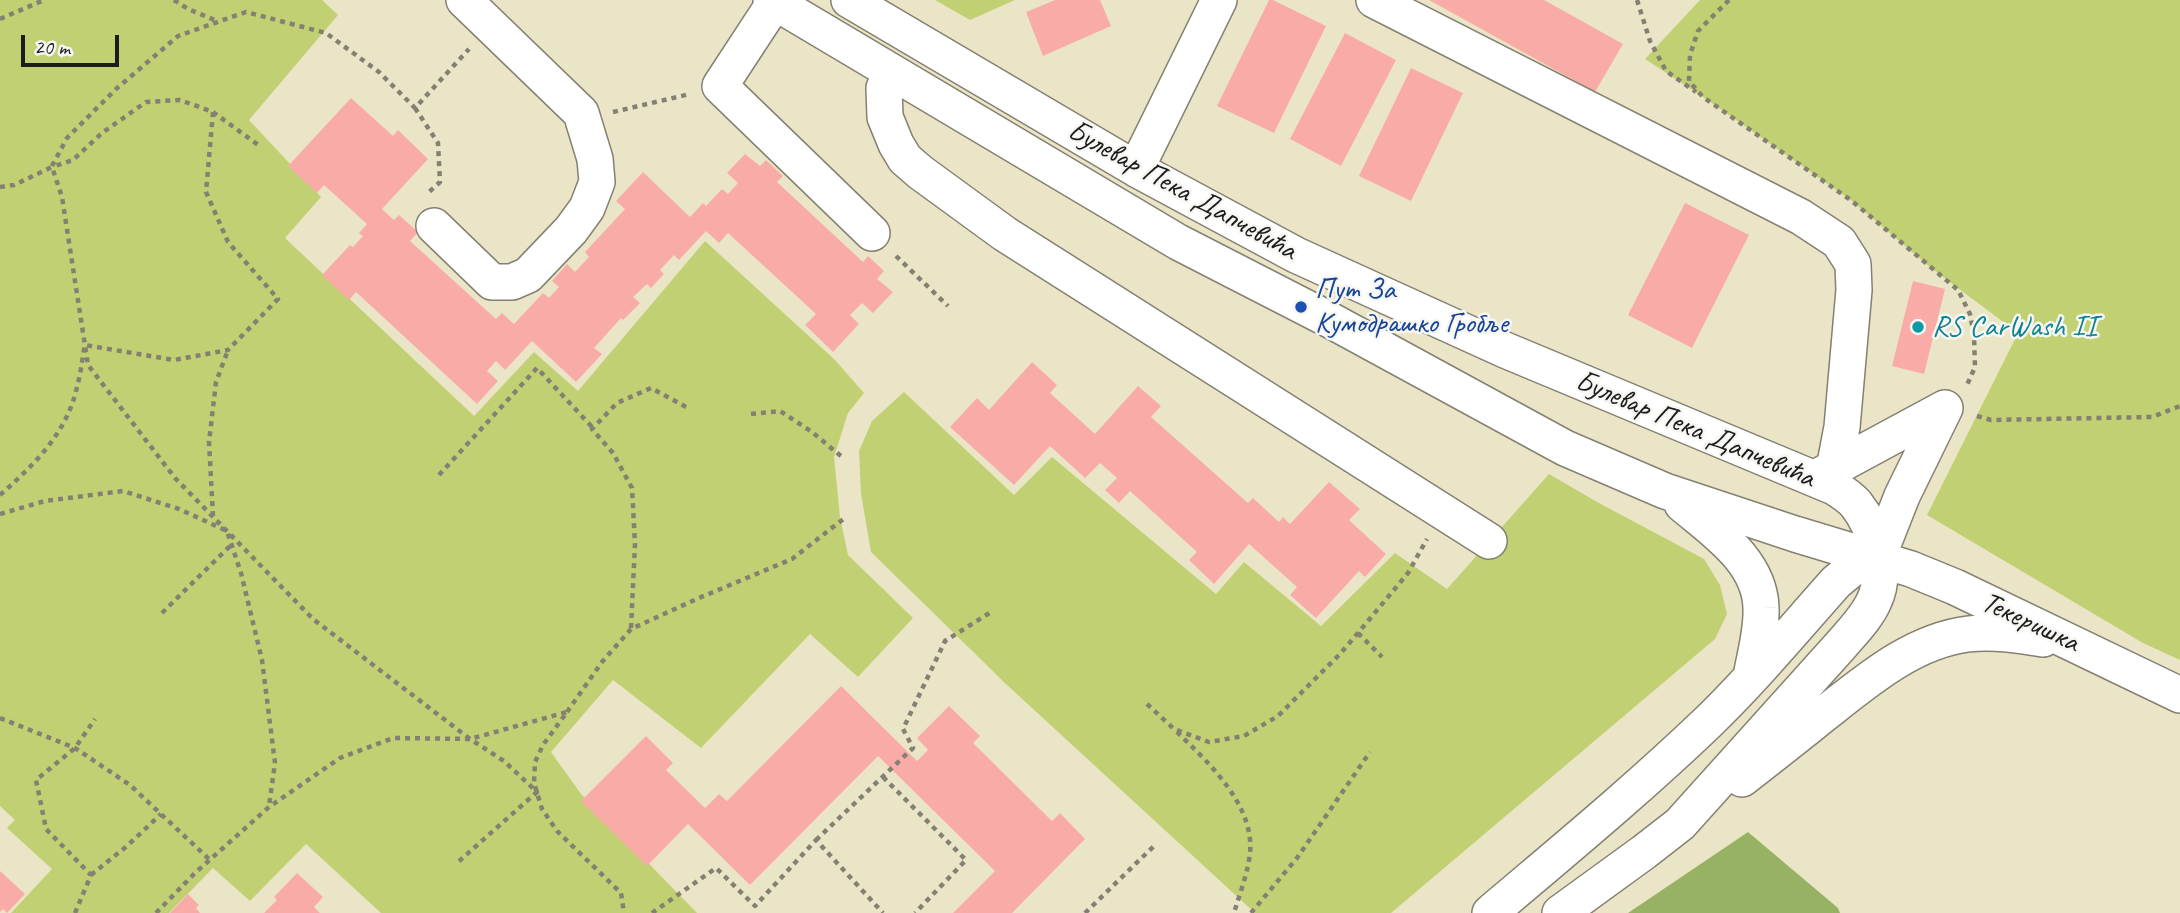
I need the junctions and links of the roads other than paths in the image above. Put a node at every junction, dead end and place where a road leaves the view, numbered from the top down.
1 (464, 0) edge
2 (849, 0) edge
3 (1219, 0) edge
4 (1374, 0) edge
5 (773, 1) edge
6 (892, 72) junction
7 (1136, 169) junction
8 (434, 226) road end
9 (872, 233) road end
10 (1823, 474) junction
11 (1665, 491) junction
12 (1489, 541) dead end
13 (1878, 557) junction
14 (2073, 643) junction
15 (1751, 677) junction
16 (2180, 695) edge
17 (1679, 824) junction
18 (1490, 913) edge
19 (1560, 913) edge

1 - 8 street
2 - 7 street, Булевар Пека Дапчевића
3 - 7 street
4 - 10 street
5 - 6 street, Булевар Пека Дапчевића
5 - 9 street
6 - 11 street, Булевар Пека Дапчевића
6 - 12 street
7 - 10 street, Булевар Пека Дапчевића
10 - 13 street, Булевар Пека Дапчевића
10 - 13 street
11 - 13 street, Булевар Пека Дапчевића
11 - 15 street
13 - 14 street, Текеришка
13 - 15 street
13 - 17 street, Булевар Пека Дапчевића
14 - 16 street, Текеришка
14 - 17 street
15 - 18 street
17 - 19 street, Булевар Пека Дапчевића

